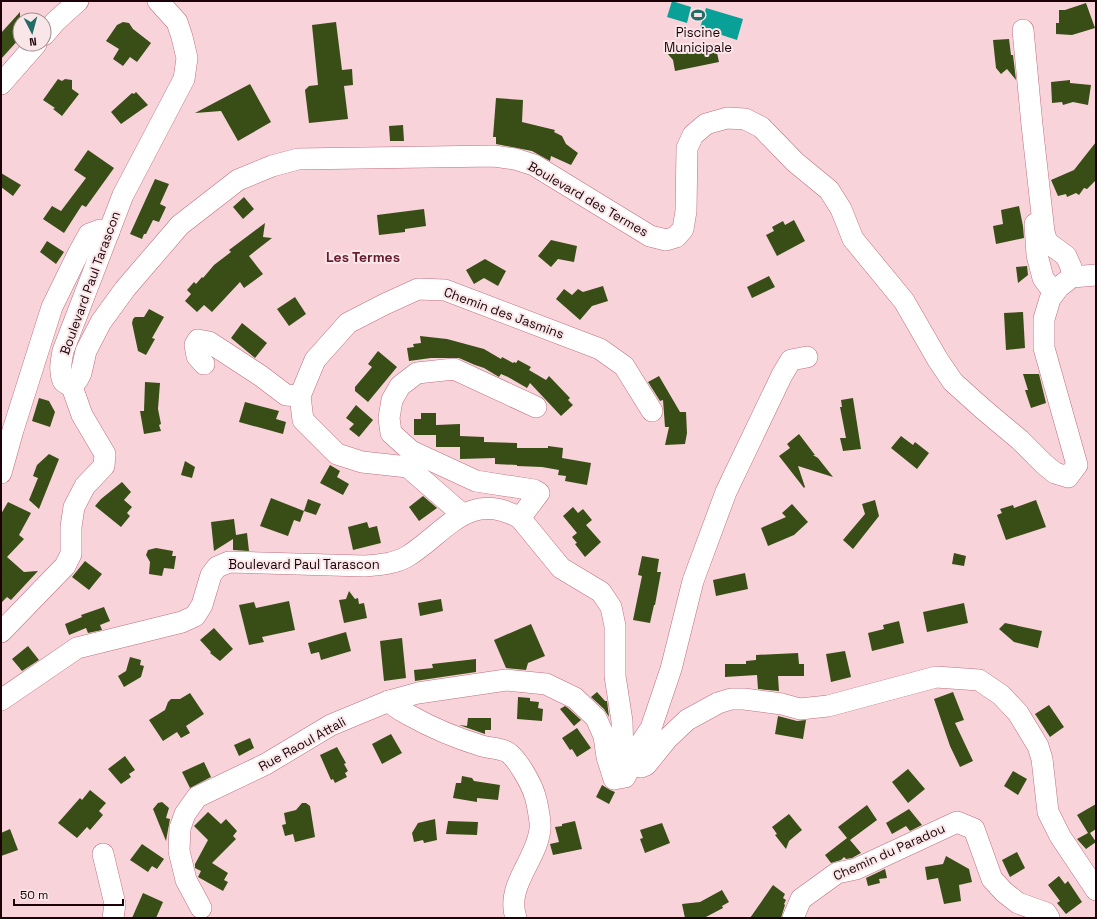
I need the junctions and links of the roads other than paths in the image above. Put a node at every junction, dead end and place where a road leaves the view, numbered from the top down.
1 (78, 1) edge
2 (158, 1) edge
3 (52, 26) edge
4 (1023, 30) dead end
5 (29, 52) edge
6 (1020, 82) dead end
7 (1, 84) edge
8 (109, 232) junction
9 (1096, 276) edge
10 (1072, 277) junction
11 (1054, 293) junction
12 (807, 357) dead end
13 (204, 364) dead end
14 (71, 384) junction
15 (300, 396) junction
16 (536, 407) dead end
17 (652, 411) dead end
18 (1, 473) edge
19 (462, 514) junction
20 (520, 518) junction
21 (1, 632) edge
22 (1, 700) edge
23 (389, 701) junction
24 (627, 761) junction
25 (103, 854) dead end
26 (1096, 890) edge
27 (202, 908) dead end
28 (113, 918) edge
29 (516, 918) edge
30 (793, 918) edge
31 (1050, 918) edge

1 - 3 street
2 - 8 street, Boulevard Paul Tarascon
4 - 10 street
5 - 7 street
6 - 11 street
8 - 14 street, Boulevard Paul Tarascon
8 - 18 street
9 - 10 street
10 - 11 street, Boulevard des Termes
11 - 14 street, Boulevard des Termes
12 - 24 street
13 - 15 street
14 - 21 street, Boulevard Paul Tarascon
15 - 17 street, Chemin des Jasmins
15 - 19 street, Chemin des Jasmins
16 - 20 street
19 - 20 street, Boulevard Paul Tarascon
19 - 22 street, Boulevard Paul Tarascon
20 - 24 street
23 - 24 street, Rue Raoul Attali
23 - 27 street, Rue Raoul Attali
23 - 29 street
24 - 26 street
25 - 28 street
30 - 31 street, Chemin du Paradou

